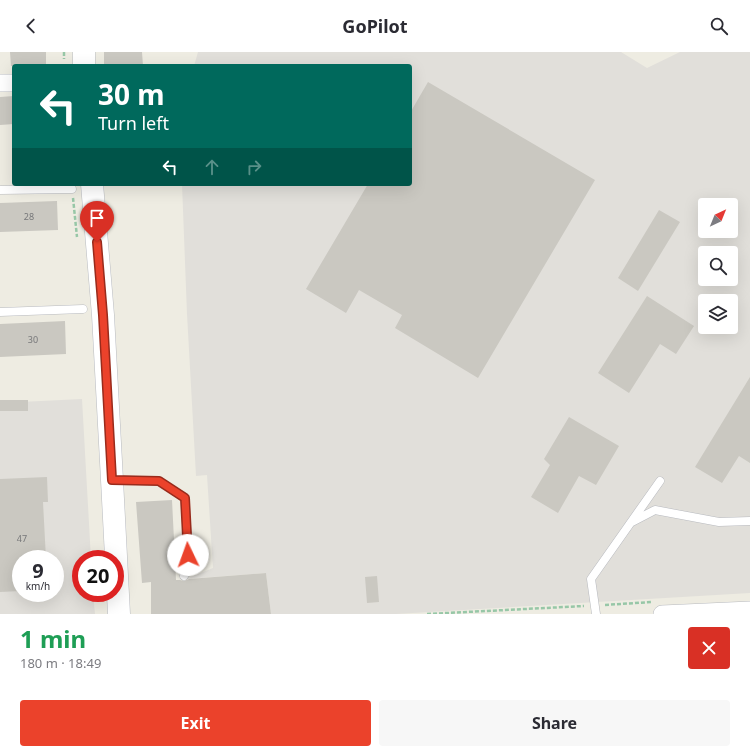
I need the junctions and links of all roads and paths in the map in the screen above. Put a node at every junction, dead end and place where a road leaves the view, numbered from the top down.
1 (84, 52) edge
2 (84, 64) edge
3 (0, 83) edge
4 (12, 83) edge
5 (82, 187) edge
6 (0, 190) edge
7 (83, 309) dead end
8 (0, 312) edge
9 (112, 480) junction
10 (660, 481) dead end
11 (631, 522) junction
12 (750, 522) edge
13 (184, 576) dead end
14 (750, 611) edge
15 (119, 614) edge
16 (596, 614) edge
17 (662, 614) edge

1 - 2 street
3 - 4 street
5 - 6 lane
5 - 9 street
7 - 8 lane
9 - 13 lane
9 - 15 street
10 - 11 lane
11 - 12 lane
11 - 16 lane
14 - 17 street

